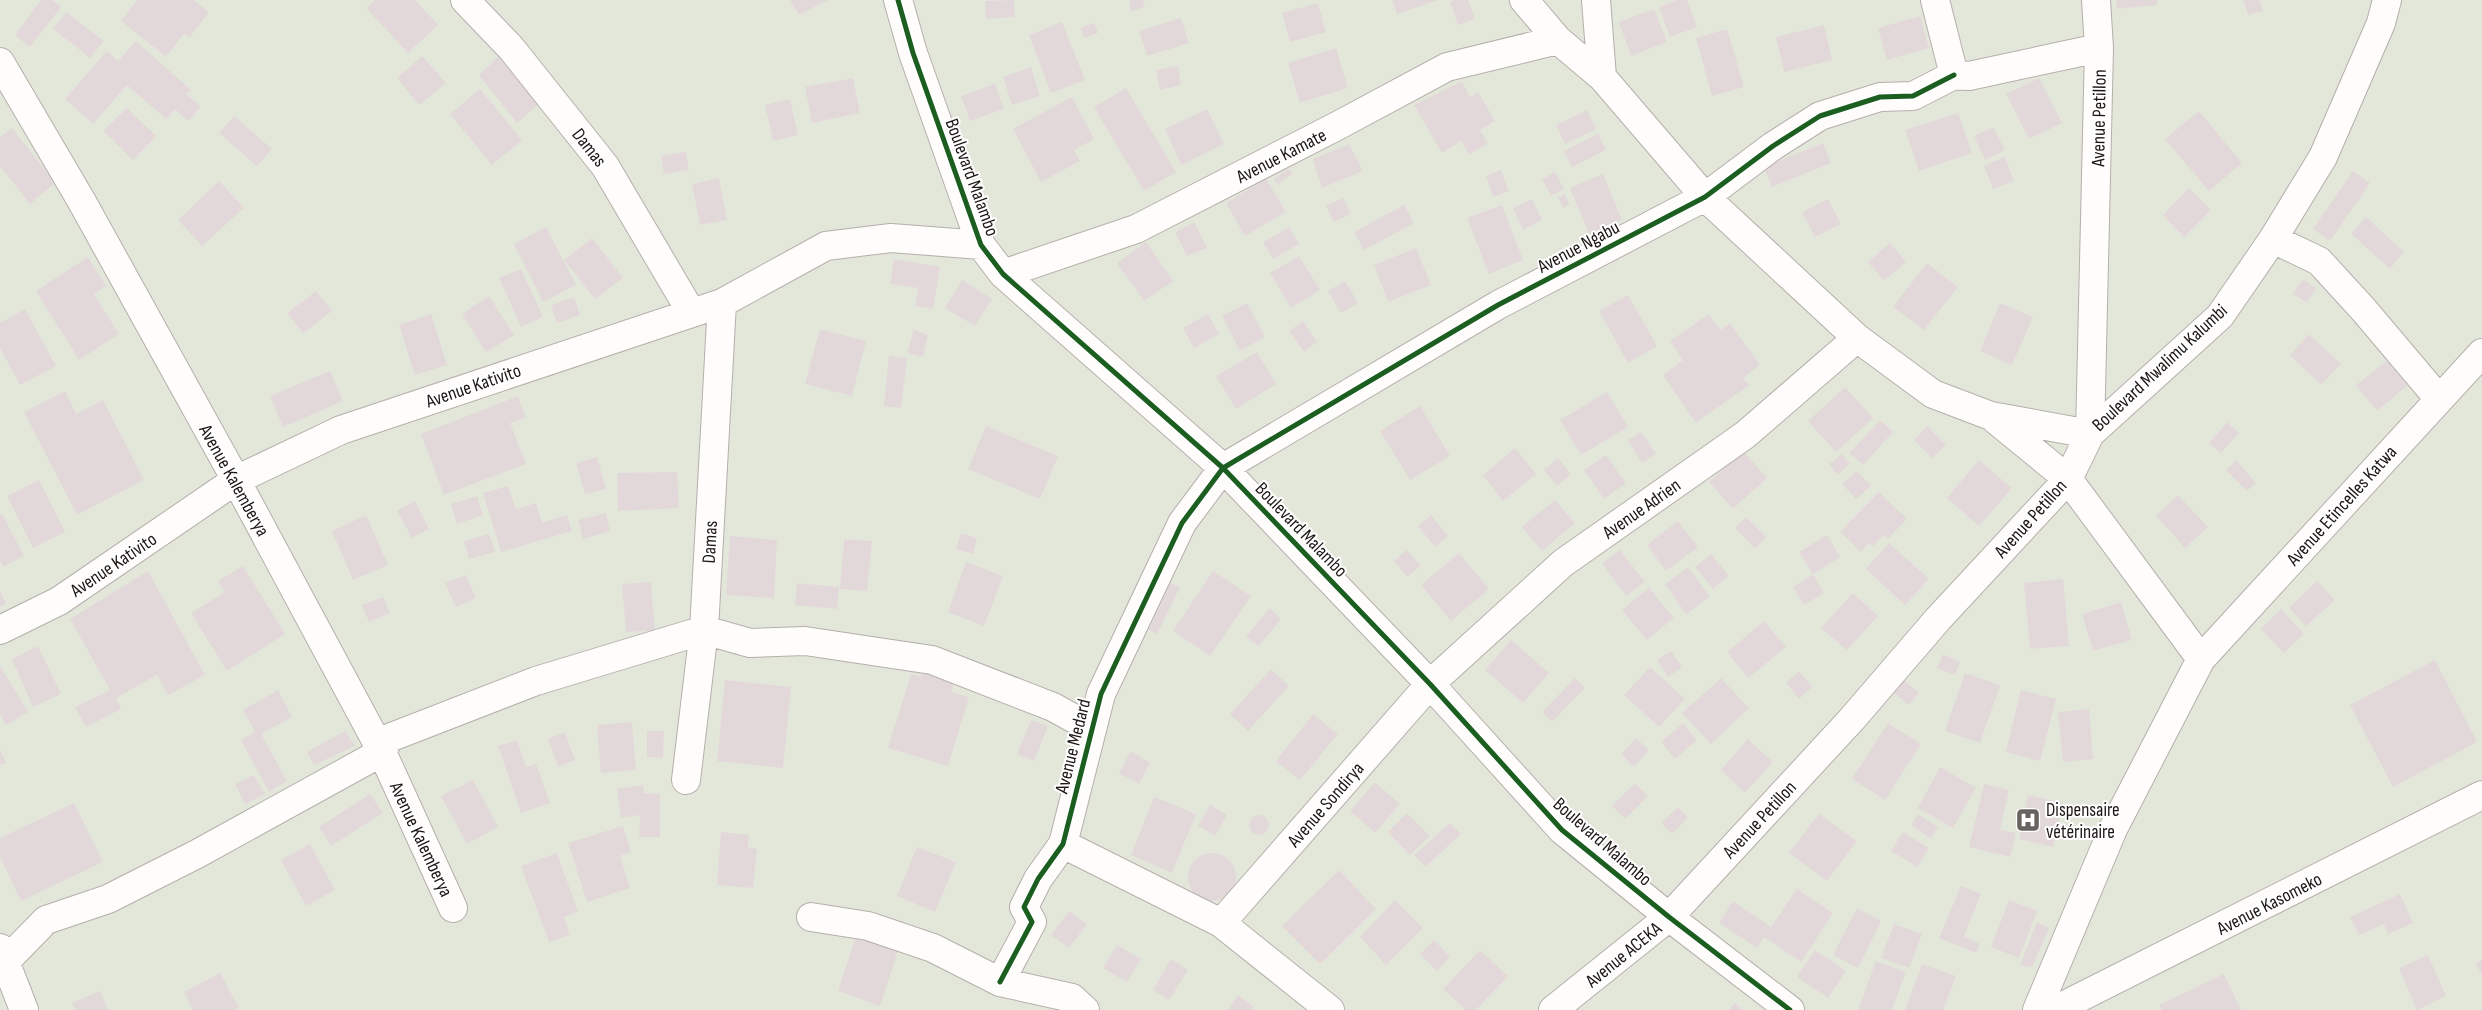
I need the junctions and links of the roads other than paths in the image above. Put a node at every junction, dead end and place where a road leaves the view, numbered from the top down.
1 (464, 0) edge
2 (898, 0) edge
3 (1524, 0) edge
4 (1596, 0) edge
5 (1935, 0) edge
6 (2096, 0) edge
7 (2387, 0) edge
8 (1558, 40) junction
9 (2099, 48) junction
10 (0, 62) edge
11 (1954, 75) junction
12 (1602, 77) junction
13 (1705, 197) junction
14 (2273, 239) junction
15 (981, 245) junction
16 (1003, 274) junction
17 (722, 303) junction
18 (691, 312) junction
19 (1857, 338) junction
20 (2482, 353) edge
21 (2438, 399) junction
22 (1991, 416) junction
23 (2090, 434) junction
24 (1223, 468) junction
25 (2068, 478) junction
26 (236, 480) junction
27 (0, 630) edge
28 (704, 630) junction
29 (2201, 658) junction
30 (1430, 684) junction
31 (1091, 728) junction
32 (382, 752) junction
33 (686, 780) dead end
34 (2482, 795) edge
35 (1063, 844) junction
36 (453, 908) dead end
37 (811, 917) dead end
38 (1669, 917) junction
39 (1221, 923) junction
40 (3, 955) edge
41 (1000, 982) junction
42 (24, 1010) edge
43 (1085, 1010) edge
44 (1330, 1010) edge
45 (1553, 1010) edge
46 (1790, 1010) edge
47 (2037, 1010) edge
48 (2055, 1010) edge

1 - 18 street, Damas
2 - 15 street, Boulevard Malambo
3 - 8 street, Boulevard Mwalimu Kalumbi
4 - 12 street
5 - 11 street
6 - 9 street, Avenue Petillon
7 - 14 street, Boulevard Mwalimu Kalumbi
8 - 12 street, Boulevard Mwalimu Kalumbi
8 - 16 street, Avenue Kamate
9 - 11 street
9 - 23 street, Avenue Petillon
10 - 26 street, Avenue Kalemberya
11 - 13 street, Avenue Ngabu
12 - 13 street, Boulevard Mwalimu Kalumbi
13 - 19 street, Boulevard Mwalimu Kalumbi
13 - 24 street, Avenue Ngabu
14 - 21 street
14 - 23 street, Boulevard Mwalimu Kalumbi
15 - 16 street, Boulevard Malambo
15 - 17 street, Avenue Kativito
16 - 24 street, Boulevard Malambo
17 - 18 street, Avenue Kativito
17 - 28 street, Damas
18 - 26 street, Avenue Kativito
19 - 22 street, Boulevard Mwalimu Kalumbi
19 - 30 street, Avenue Adrien
20 - 21 street, Avenue Etincelles Katwa
21 - 29 street, Avenue Etincelles Katwa
22 - 23 street, Boulevard Mwalimu Kalumbi
22 - 25 street
23 - 25 street, Avenue Petillon
24 - 30 street, Boulevard Malambo
24 - 31 street, Avenue Medard
25 - 29 street
25 - 38 street, Avenue Petillon
26 - 27 street, Avenue Kativito
26 - 32 street, Avenue Kalemberya
28 - 31 street
28 - 32 street
28 - 33 street, Damas
29 - 47 street, Avenue Etincelles Katwa
30 - 38 street, Boulevard Malambo
30 - 39 street, Avenue Sondirya
31 - 35 street, Avenue Medard
32 - 36 street, Avenue Kalemberya
32 - 40 street
34 - 48 street, Avenue Kasomeko
35 - 39 street
35 - 41 street, Avenue Medard
37 - 41 street
38 - 45 street, Avenue ACEKA
38 - 46 street, Boulevard Malambo
39 - 44 street
40 - 42 street
41 - 43 street

